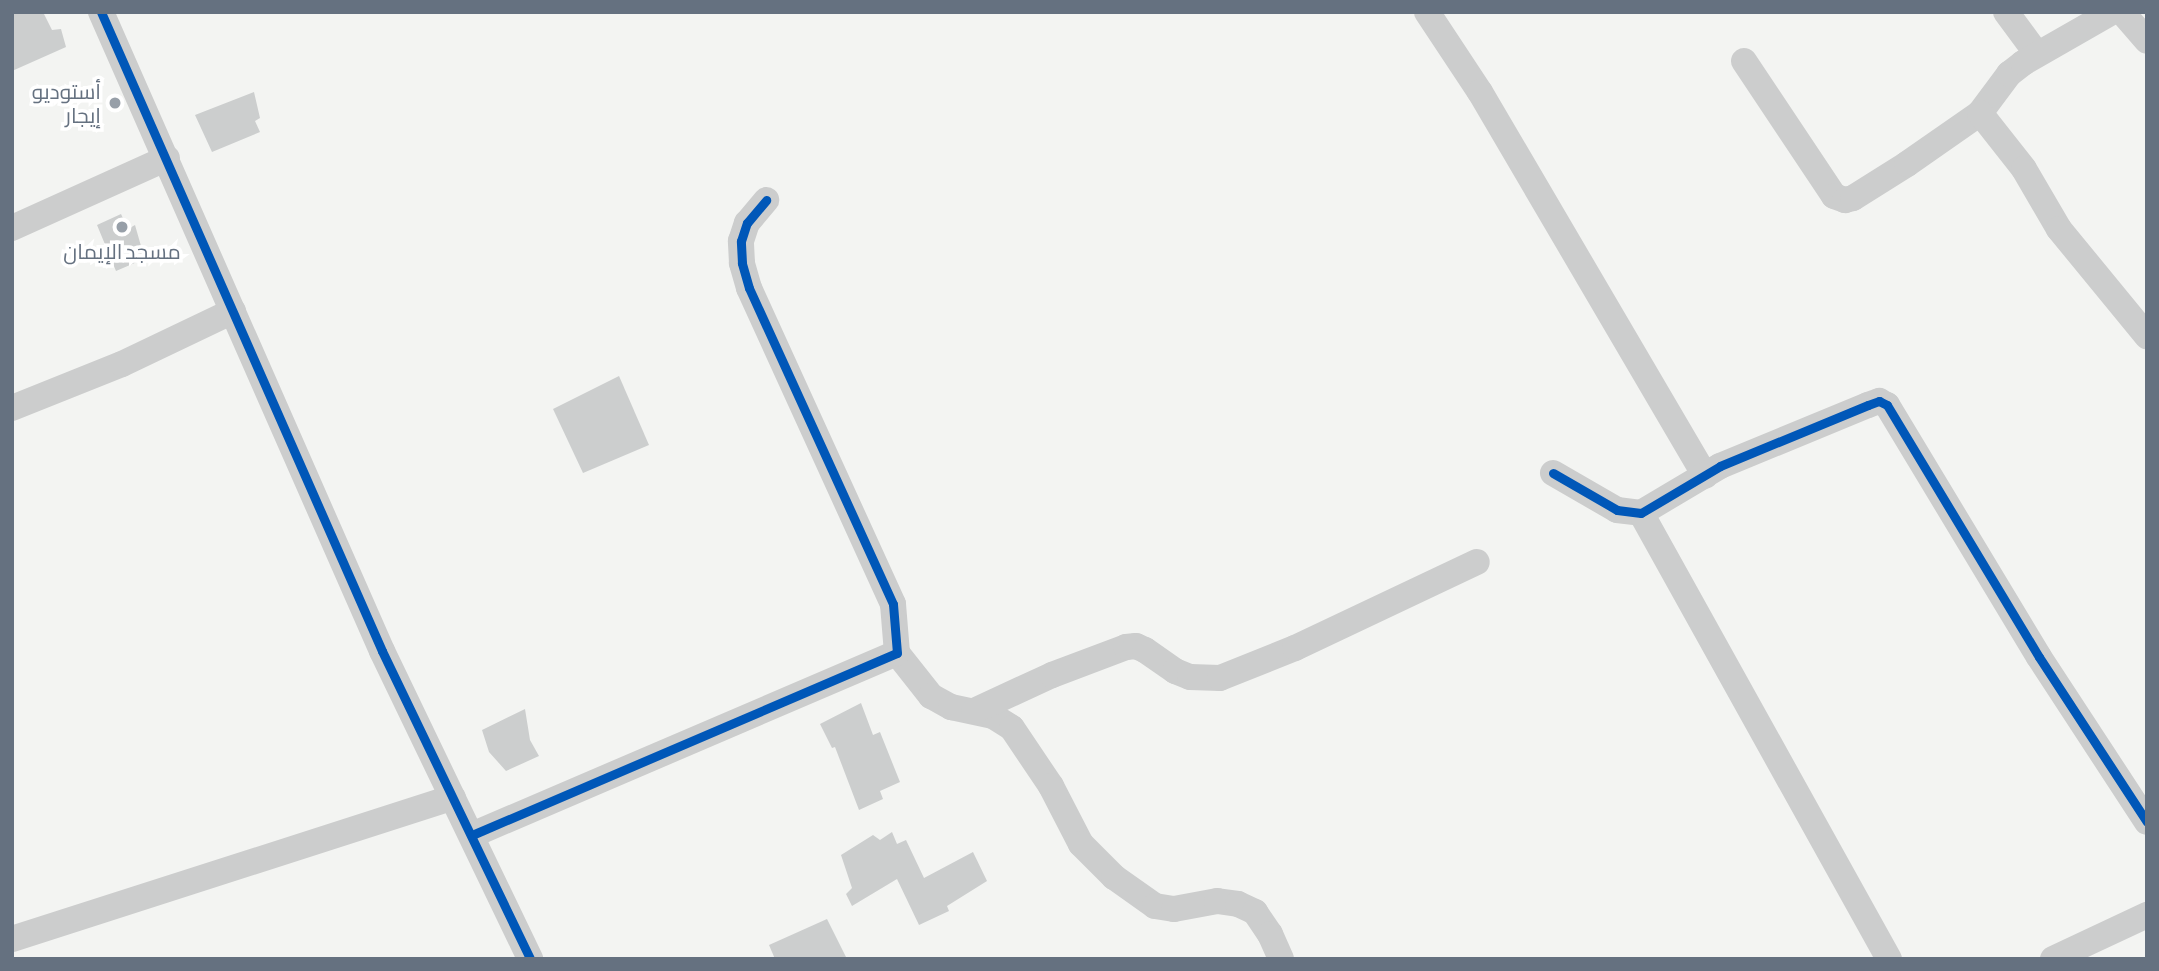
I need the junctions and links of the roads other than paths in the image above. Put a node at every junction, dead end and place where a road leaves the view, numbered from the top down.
1 (101, 12) edge
2 (1427, 12) edge
3 (2006, 12) edge
4 (2112, 12) edge
5 (2122, 12) edge
6 (2147, 41) edge
7 (2036, 54) junction
8 (1744, 61) dead end
9 (1980, 113) junction
10 (167, 158) junction
11 (766, 200) dead end
12 (12, 228) edge
13 (233, 311) junction
14 (2147, 336) edge
15 (12, 408) edge
16 (1553, 472) dead end
17 (1705, 476) junction
18 (1641, 513) junction
19 (1477, 562) dead end
20 (897, 653) junction
21 (974, 712) junction
22 (453, 797) junction
23 (2147, 822) edge
24 (471, 835) junction
25 (2147, 915) edge
26 (12, 939) edge
27 (530, 959) edge
28 (1281, 959) edge
29 (1889, 959) edge
30 (2053, 959) edge

1 - 10 street
2 - 17 street
3 - 7 street
4 - 7 street
5 - 6 street
7 - 9 street
8 - 9 street
9 - 14 street
10 - 12 street
10 - 13 street
11 - 20 street
13 - 15 street
13 - 22 street
16 - 18 street
17 - 18 street
17 - 23 street
18 - 29 street
19 - 21 street
20 - 21 street
20 - 24 street
21 - 28 street
22 - 24 street
22 - 26 street
24 - 27 street
25 - 30 street

